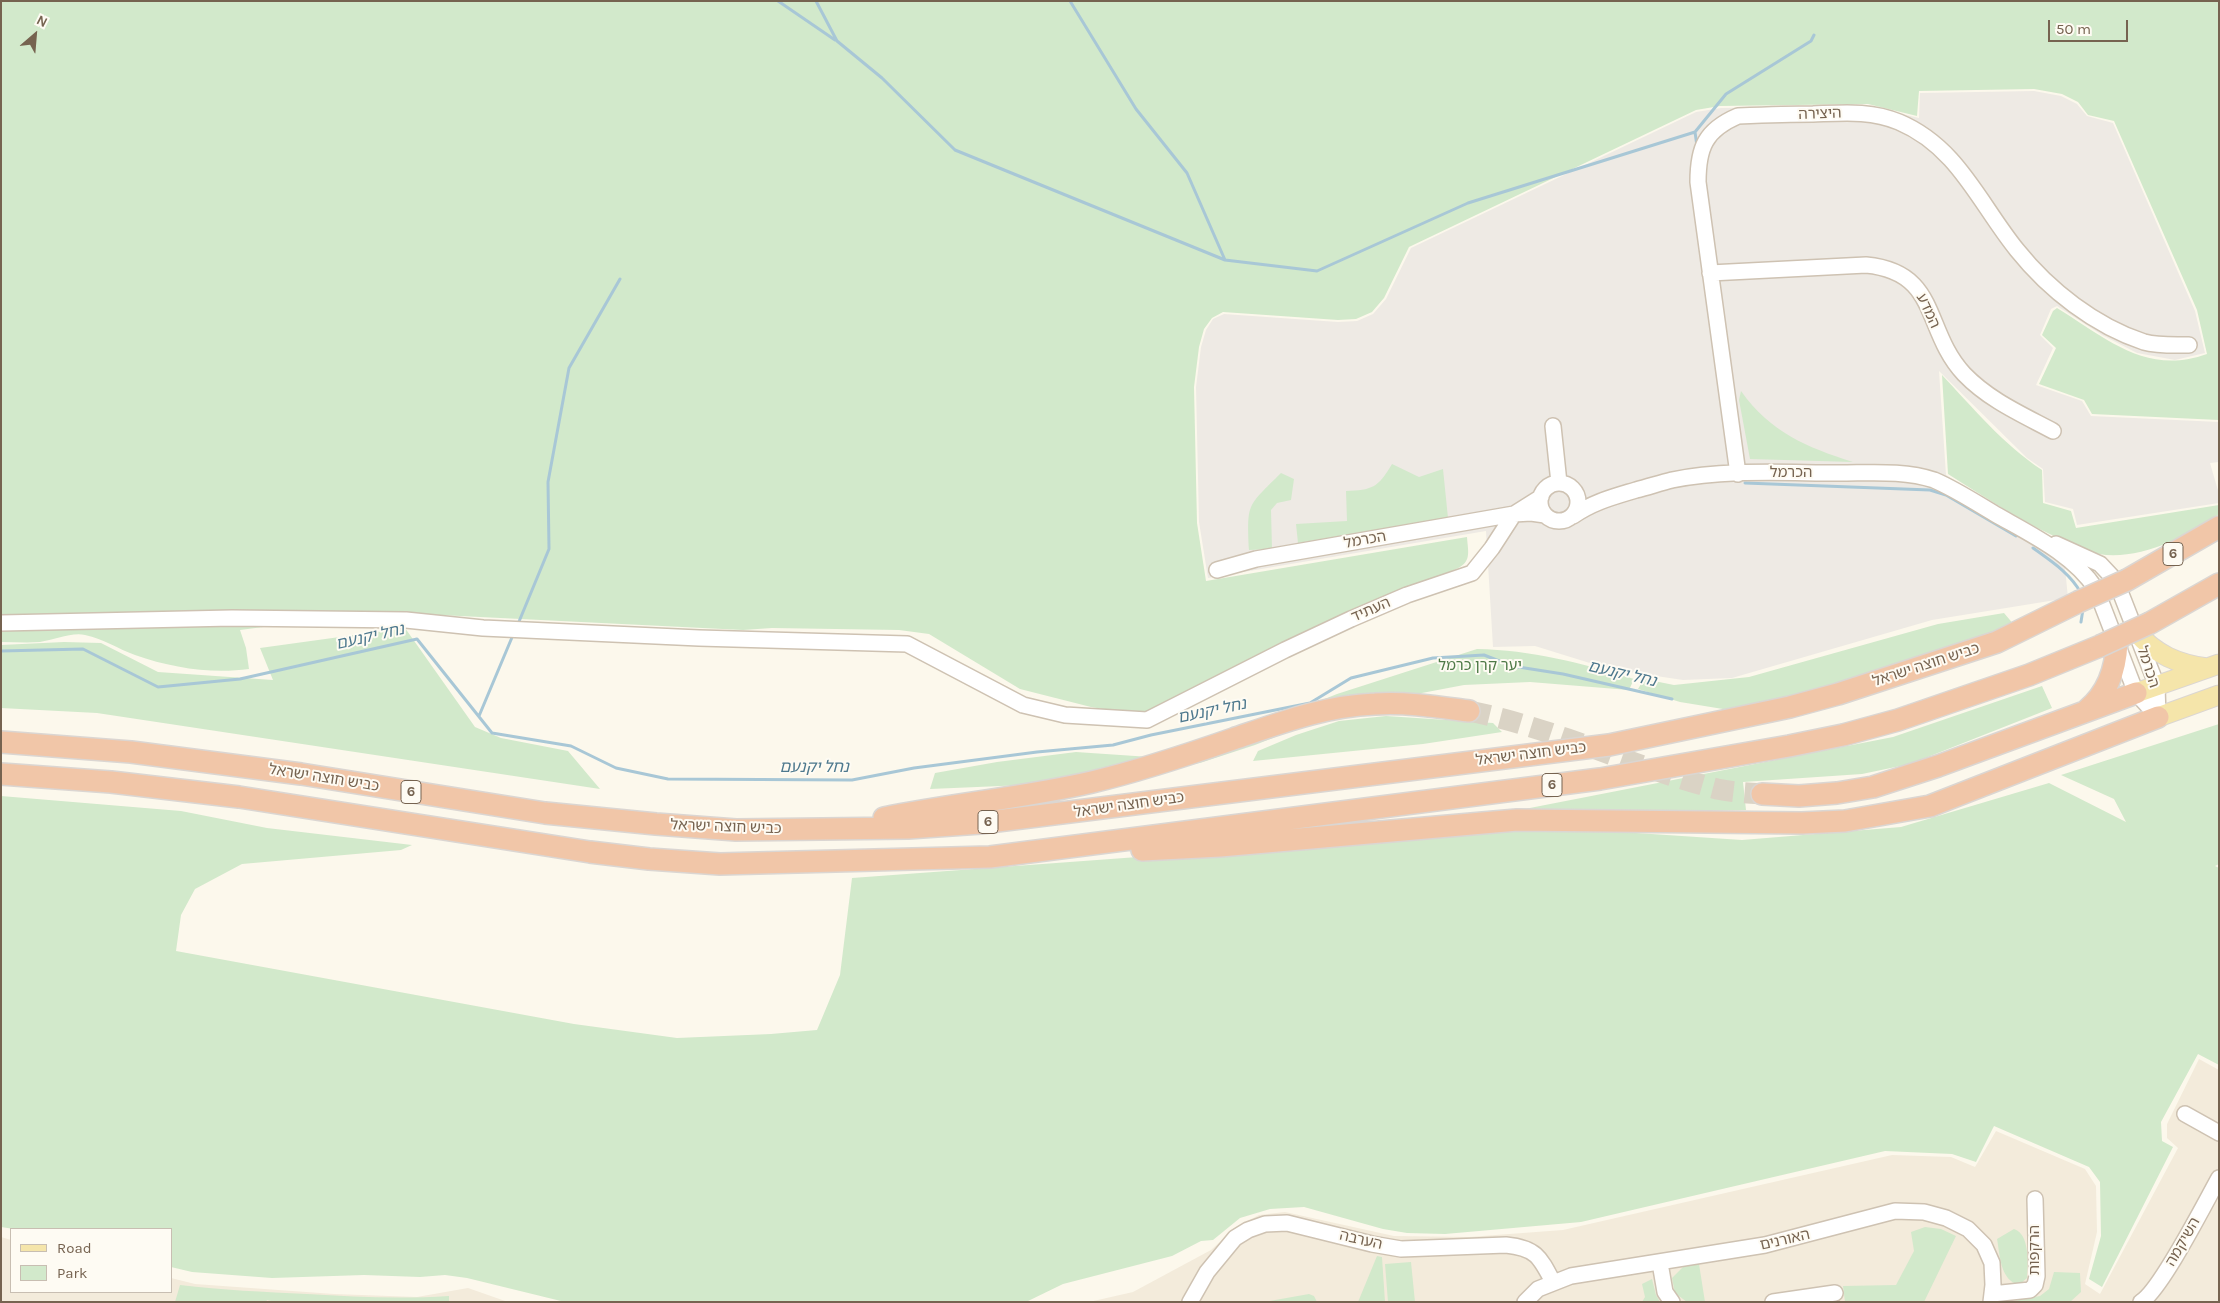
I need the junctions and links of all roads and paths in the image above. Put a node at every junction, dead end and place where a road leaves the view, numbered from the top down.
1 (1710, 273) junction
2 (2189, 345) dead end
3 (1553, 426) dead end
4 (2053, 431) dead end
5 (1738, 474) junction
6 (1559, 483) junction
7 (1576, 492) junction
8 (1541, 497) junction
9 (1602, 500) junction
10 (1514, 514) junction
11 (1545, 515) junction
12 (1573, 516) junction
13 (2219, 527) edge
14 (2028, 534) junction
15 (1217, 570) dead end
16 (2219, 584) edge
17 (1, 624) edge
18 (2143, 627) junction
19 (2108, 644) junction
20 (2214, 666) edge
21 (2157, 686) junction
22 (2136, 693) junction
23 (2219, 695) edge
24 (1469, 711) tunnel mouth
25 (2086, 711) junction
26 (2158, 717) junction
27 (1, 742) edge
28 (1, 774) edge
29 (1762, 794) tunnel mouth
30 (822, 830) junction
31 (990, 857) junction
32 (2185, 1114) dead end
33 (2219, 1132) edge
34 (2219, 1178) edge
35 (2035, 1200) dead end
36 (1660, 1263) junction
37 (1553, 1282) junction
38 (1835, 1293) dead end
39 (1992, 1298) edge
40 (1190, 1302) edge
41 (1525, 1302) edge
42 (1672, 1302) edge
43 (1773, 1302) edge
44 (2141, 1302) edge

1 - 2 street, היצירה
1 - 4 street, המדע
1 - 5 street, היצירה
3 - 6 street
5 - 9 street, הכרמל
5 - 14 street, הכרמל
6 - 7 street
6 - 8 street
7 - 9 street
7 - 12 street
8 - 10 street, הכרמל
8 - 11 street
9 - 12 street, הכרמל
10 - 11 street, הכרמל
10 - 15 street, הכרמל
10 - 17 street, העתיד
11 - 12 street
13 - 30 highway, כביש חוצה ישראל / 6, bridge
14 - 18 street, הכרמל
14 - 19 street, הכרמל
16 - 18 highway, 6
18 - 19 highway, 6, bridge
18 - 20 main road
18 - 21 street, הכרמל
19 - 22 street, הכרמל
19 - 25 highway
19 - 31 highway, 6
20 - 21 main road
21 - 22 main road
21 - 26 street, הכרמל
22 - 25 highway
22 - 26 street, הכרמל
23 - 26 main road
24 - 30 highway
25 - 29 highway
26 - 31 highway
27 - 30 highway, כביש חוצה ישראל / 6
28 - 31 highway, 6
32 - 33 street
34 - 44 street, השיקמה
35 - 39 street, הרקפות
36 - 37 street, האורנים
36 - 39 street, האורנים
36 - 42 street
37 - 40 street, הערבה
37 - 41 street, האורנים
38 - 43 street

